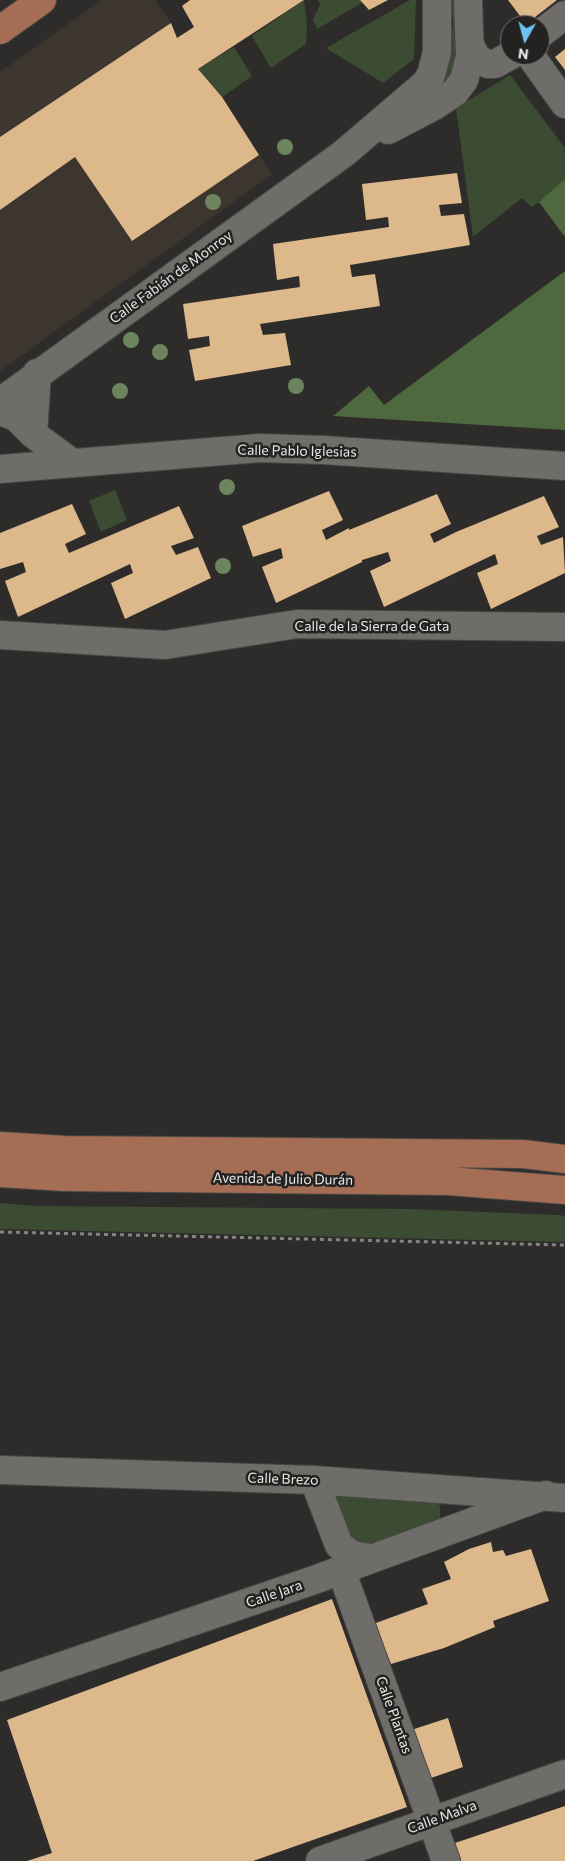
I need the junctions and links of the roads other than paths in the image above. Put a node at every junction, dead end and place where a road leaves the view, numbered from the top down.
1 (42, 0) edge
2 (437, 0) edge
3 (468, 0) edge
4 (565, 14) edge
5 (550, 26) edge
6 (0, 30) edge
7 (470, 45) junction
8 (500, 61) edge
9 (537, 65) edge
10 (565, 104) edge
11 (343, 154) junction
12 (37, 373) junction
13 (0, 402) edge
14 (0, 411) edge
15 (33, 434) junction
16 (71, 462) junction
17 (565, 466) edge
18 (0, 469) edge
19 (565, 627) edge
20 (0, 635) edge
21 (0, 1146) edge
22 (565, 1160) edge
23 (0, 1173) edge
24 (565, 1190) edge
25 (0, 1470) edge
26 (314, 1480) junction
27 (438, 1488) junction
28 (555, 1496) edge
29 (444, 1531) junction
30 (334, 1534) junction
31 (370, 1558) junction
32 (341, 1570) junction
33 (314, 1580) junction
34 (0, 1687) edge
35 (565, 1774) edge
36 (432, 1821) junction
37 (320, 1861) edge
38 (446, 1861) edge

1 - 6 main road
2 - 11 street, Calle Fabián de Monroy
3 - 7 street, Calle Fabián de Monroy
4 - 5 street
7 - 8 street
7 - 11 street, Calle Fabián de Monroy
9 - 10 street
11 - 12 street, Calle Fabián de Monroy
12 - 13 street, Calle Fabián de Monroy
12 - 15 street
14 - 15 street
15 - 16 street
16 - 17 street, Calle Pablo Iglesias
16 - 18 street, Calle Pablo Iglesias
19 - 20 street, Calle de la Sierra de Gata
21 - 22 main road, Avenida de Julio Durán
23 - 24 main road, Avenida de Julio Durán
25 - 26 street, Calle Brezo
26 - 27 street, Calle Brezo
26 - 30 street
27 - 28 street, Calle Brezo
27 - 29 street
28 - 29 street, Calle Jara
29 - 31 street, Calle Jara
30 - 31 street
30 - 33 street
31 - 32 street, Calle Jara
32 - 33 street, Calle Jara
32 - 36 street, Calle Plantas
33 - 34 street, Calle Jara
35 - 36 street, Calle Malva
36 - 37 street, Calle Malva
36 - 38 street, Calle Plantas

